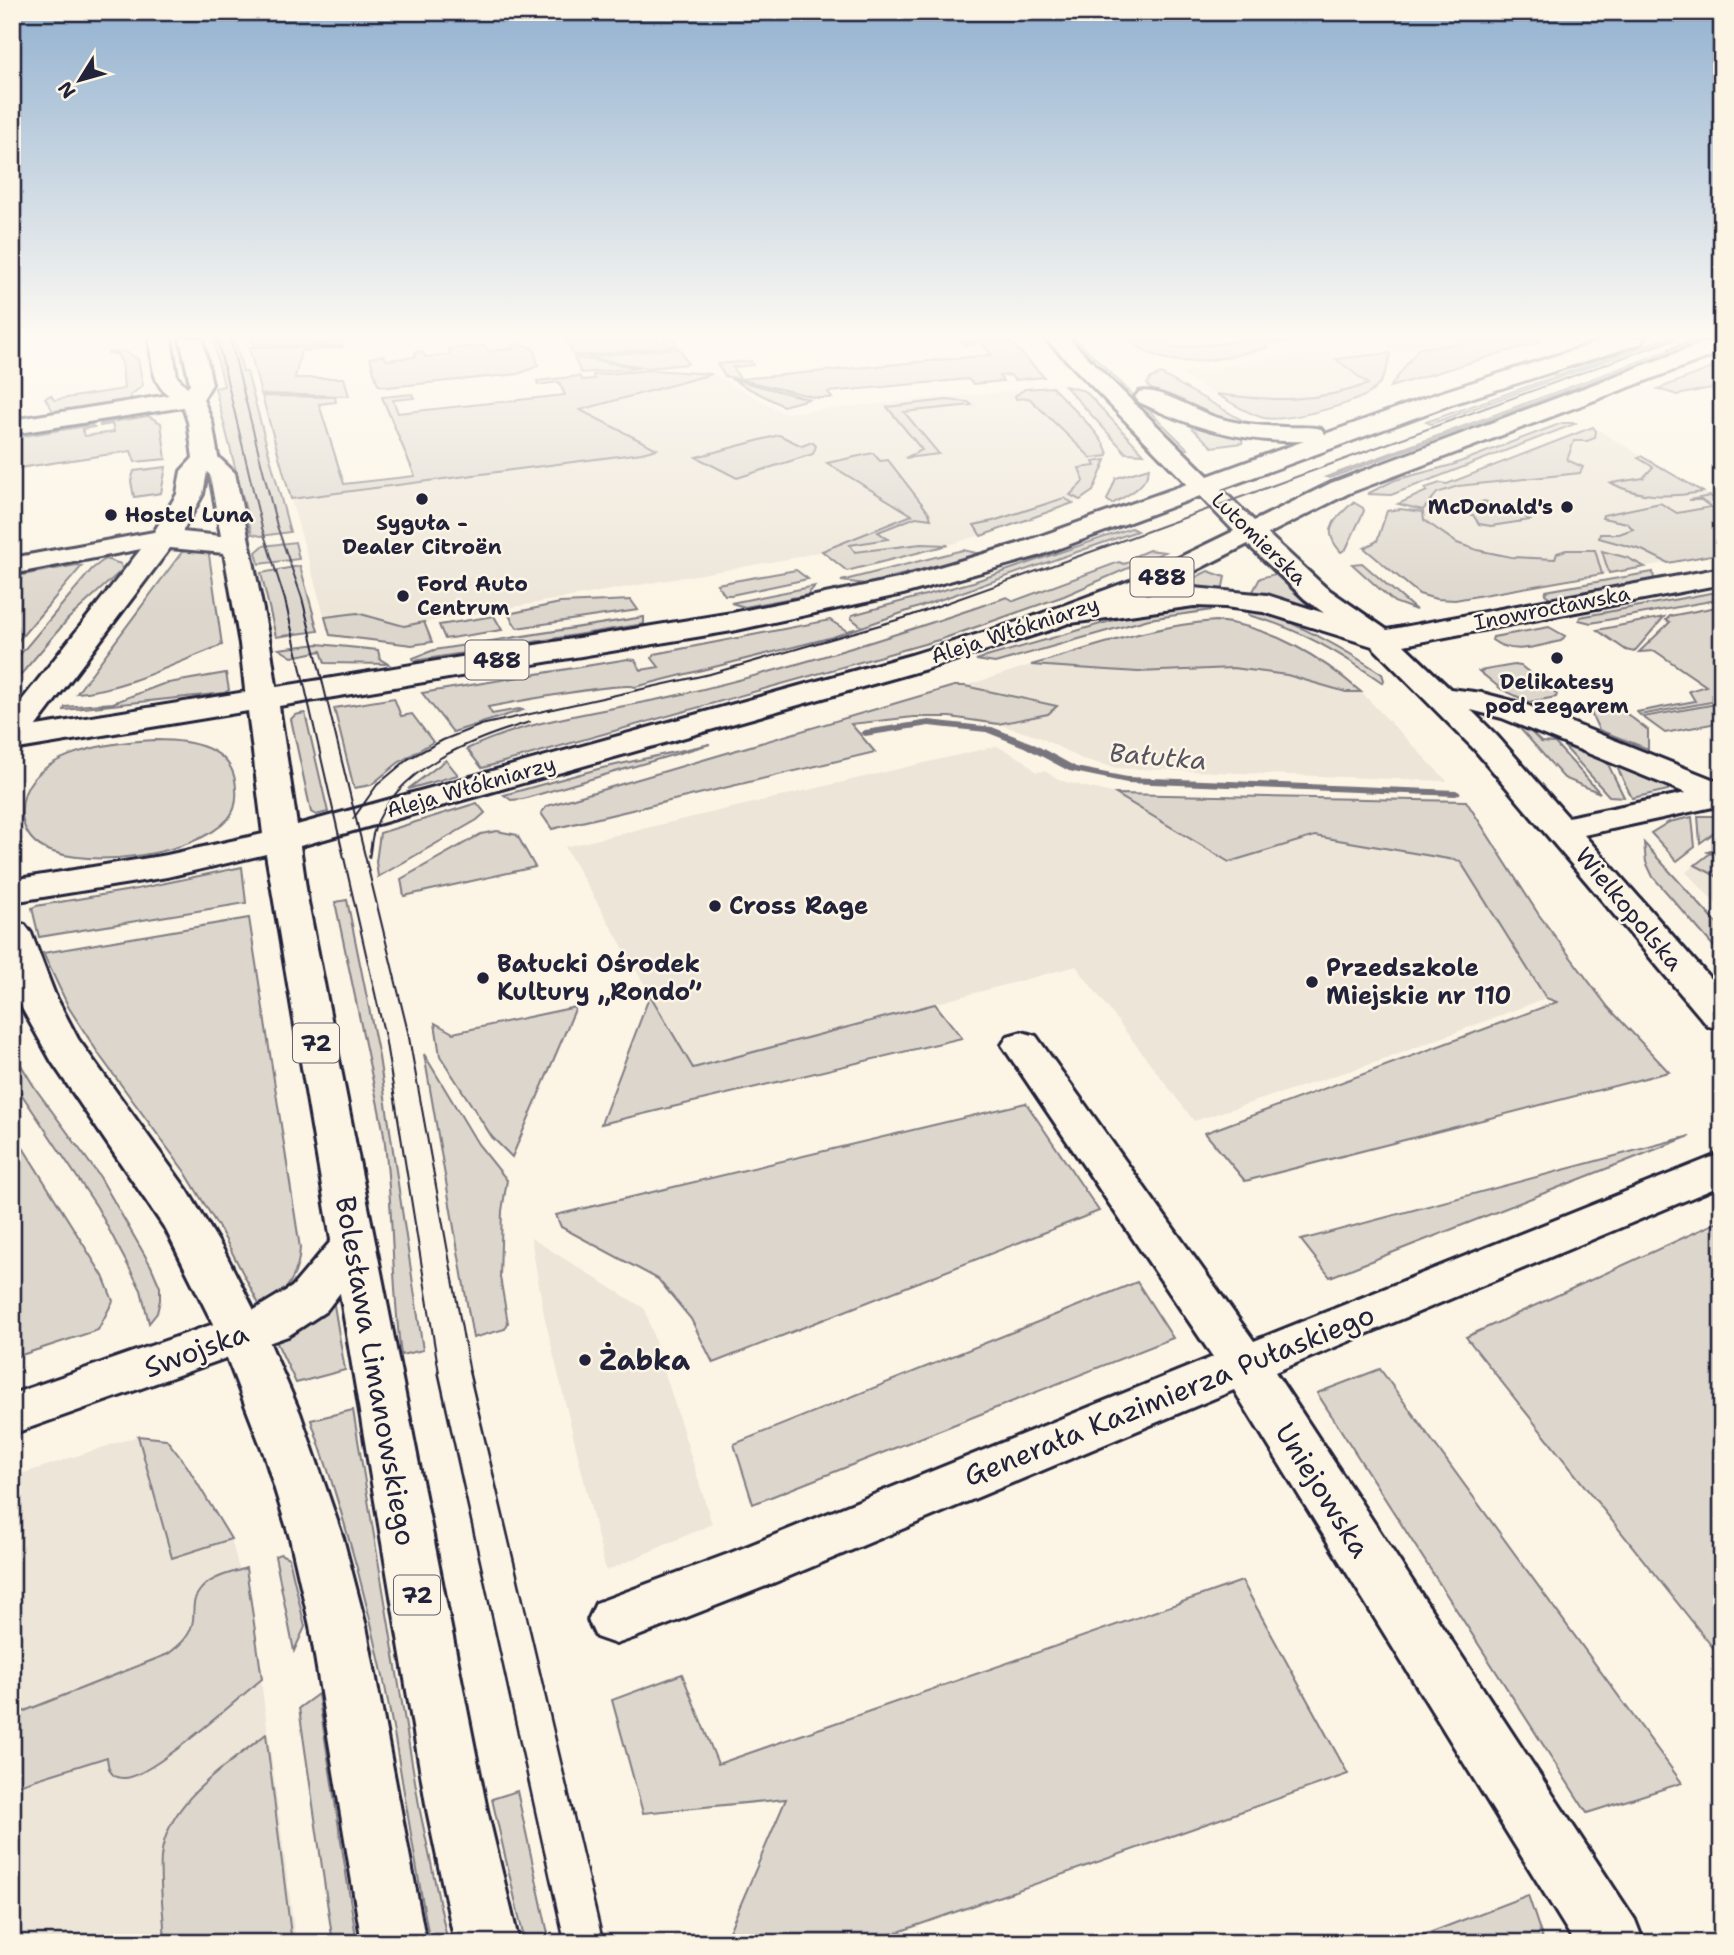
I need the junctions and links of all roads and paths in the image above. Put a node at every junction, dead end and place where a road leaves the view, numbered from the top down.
1 (201, 429) edge
2 (1147, 429) edge
3 (1181, 429) edge
4 (1229, 429) edge
5 (1358, 429) edge
6 (1496, 429) edge
7 (1350, 432) junction
8 (1191, 439) dead end
9 (206, 458) junction
10 (1220, 467) junction
11 (1203, 486) junction
12 (1257, 512) junction
13 (163, 539) junction
14 (237, 546) junction
15 (108, 549) junction
16 (145, 563) junction
17 (12, 566) edge
18 (1722, 576) edge
19 (1071, 614) junction
20 (1381, 640) junction
21 (1442, 698) junction
22 (262, 699) junction
23 (12, 738) edge
24 (1721, 795) edge
25 (1538, 800) joint
26 (1562, 829) junction
27 (281, 840) junction
28 (12, 891) edge
29 (12, 933) edge
30 (1722, 1017) edge
31 (1022, 1045) dead end
32 (1722, 1168) edge
33 (353, 1246) junction
34 (241, 1335) junction
35 (1244, 1364) junction
36 (12, 1413) edge
37 (616, 1620) dead end
38 (394, 1943) edge
39 (486, 1943) edge
40 (1612, 1943) edge

1 - 9 main road
2 - 11 main road, Lutomierska
3 - 8 main road
4 - 7 main road
5 - 7 main road, 488
6 - 12 main road, Aleja Włókniarzy / 488
7 - 10 main road, 488
9 - 13 main road
9 - 14 main road
10 - 11 main road, 488
10 - 12 main road, Lutomierska
11 - 12 main road, Lutomierska
11 - 22 main road, 488
12 - 19 main road, Aleja Włókniarzy / 488
12 - 20 main road, Lutomierska
13 - 14 main road
13 - 15 main road
13 - 16 main road
14 - 22 main road
15 - 16 main road
15 - 17 main road
16 - 23 main road
18 - 20 main road, Inowrocławska
19 - 20 main road
19 - 27 main road, Aleja Włókniarzy / 488
20 - 21 main road, Lutomierska
21 - 24 main road
21 - 25 main road, Lutomierska
22 - 23 main road
22 - 27 main road, 72
24 - 26 main road
25 - 26 main road, Wielkopolska
26 - 30 main road, Wielkopolska
27 - 28 main road, 488
27 - 33 main road, Bolesława Limanowskiego / 72
29 - 34 main road
31 - 35 main road, Uniejowska
32 - 35 main road, Generała Kazimierza Pułaskiego
33 - 34 main road, Swojska
33 - 39 main road, Bolesława Limanowskiego / 72
34 - 36 main road, Swojska
34 - 38 main road
35 - 37 main road, Generała Kazimierza Pułaskiego
35 - 40 main road, Uniejowska

